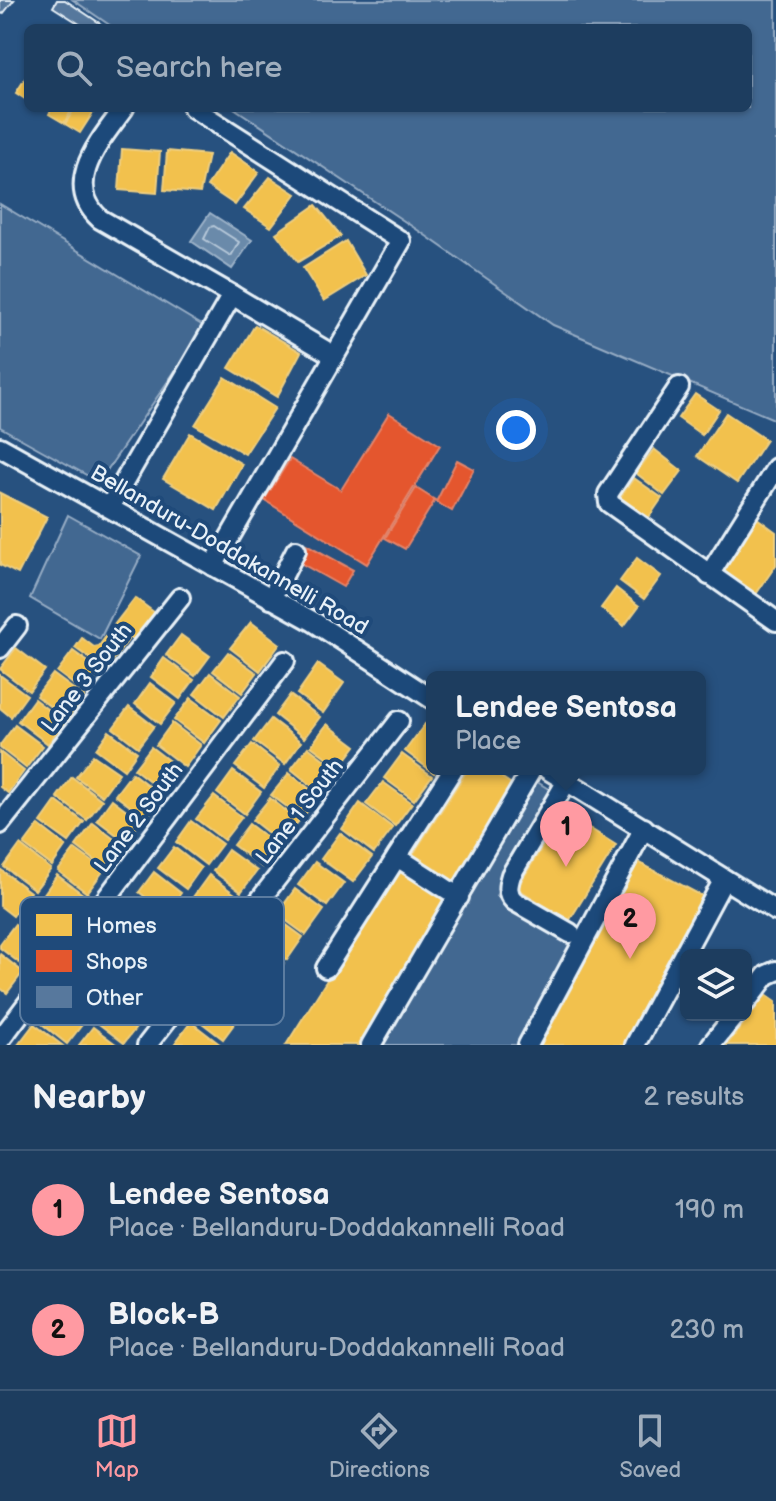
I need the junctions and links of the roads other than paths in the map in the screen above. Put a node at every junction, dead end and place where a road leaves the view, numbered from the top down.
1 (121, 112) edge
2 (199, 112) edge
3 (232, 295) junction
4 (333, 355) junction
5 (679, 387) dead end
6 (0, 447) edge
7 (776, 468) edge
8 (110, 506) junction
9 (296, 550) dead end
10 (213, 566) junction
11 (709, 575) junction
12 (180, 598) dead end
13 (271, 599) junction
14 (773, 613) edge
15 (17, 626) dead end
16 (0, 648) edge
17 (285, 661) dead end
18 (426, 695) edge
19 (399, 721) dead end
20 (449, 775) edge
21 (529, 775) edge
22 (557, 775) edge
23 (567, 781) junction
24 (0, 824) edge
25 (644, 828) junction
26 (397, 857) junction
27 (724, 879) junction
28 (108, 897) edge
29 (262, 897) edge
30 (459, 897) junction
31 (776, 911) edge
32 (570, 933) dead end
33 (326, 968) dead end
34 (776, 971) edge
35 (752, 994) edge
36 (20, 1013) edge
37 (730, 1021) edge
38 (163, 1025) edge
39 (0, 1040) edge
40 (147, 1045) edge
41 (371, 1045) edge
42 (528, 1045) edge
43 (635, 1045) edge
44 (711, 1045) edge

1 - 3 street
2 - 4 street
3 - 4 street
3 - 8 street
4 - 10 street
5 - 11 street
6 - 8 street, Bellanduru-Doddakannelli Road
7 - 11 street
8 - 10 street, Bellanduru-Doddakannelli Road
9 - 13 street
10 - 13 street, Bellanduru-Doddakannelli Road
11 - 14 street
12 - 24 street, Lane 3 South
13 - 18 street, Bellanduru-Doddakannelli Road
15 - 16 street
17 - 28 street, Lane 2 South
19 - 29 street, Lane 1 South
20 - 26 street
21 - 30 street
22 - 23 street
23 - 25 street
23 - 32 street
25 - 27 street
25 - 42 street
26 - 30 street
26 - 33 street
27 - 31 street
27 - 43 street
30 - 41 street
34 - 35 street
36 - 39 street, Lane 2 South
37 - 44 street
38 - 40 street, Lane 1 South

